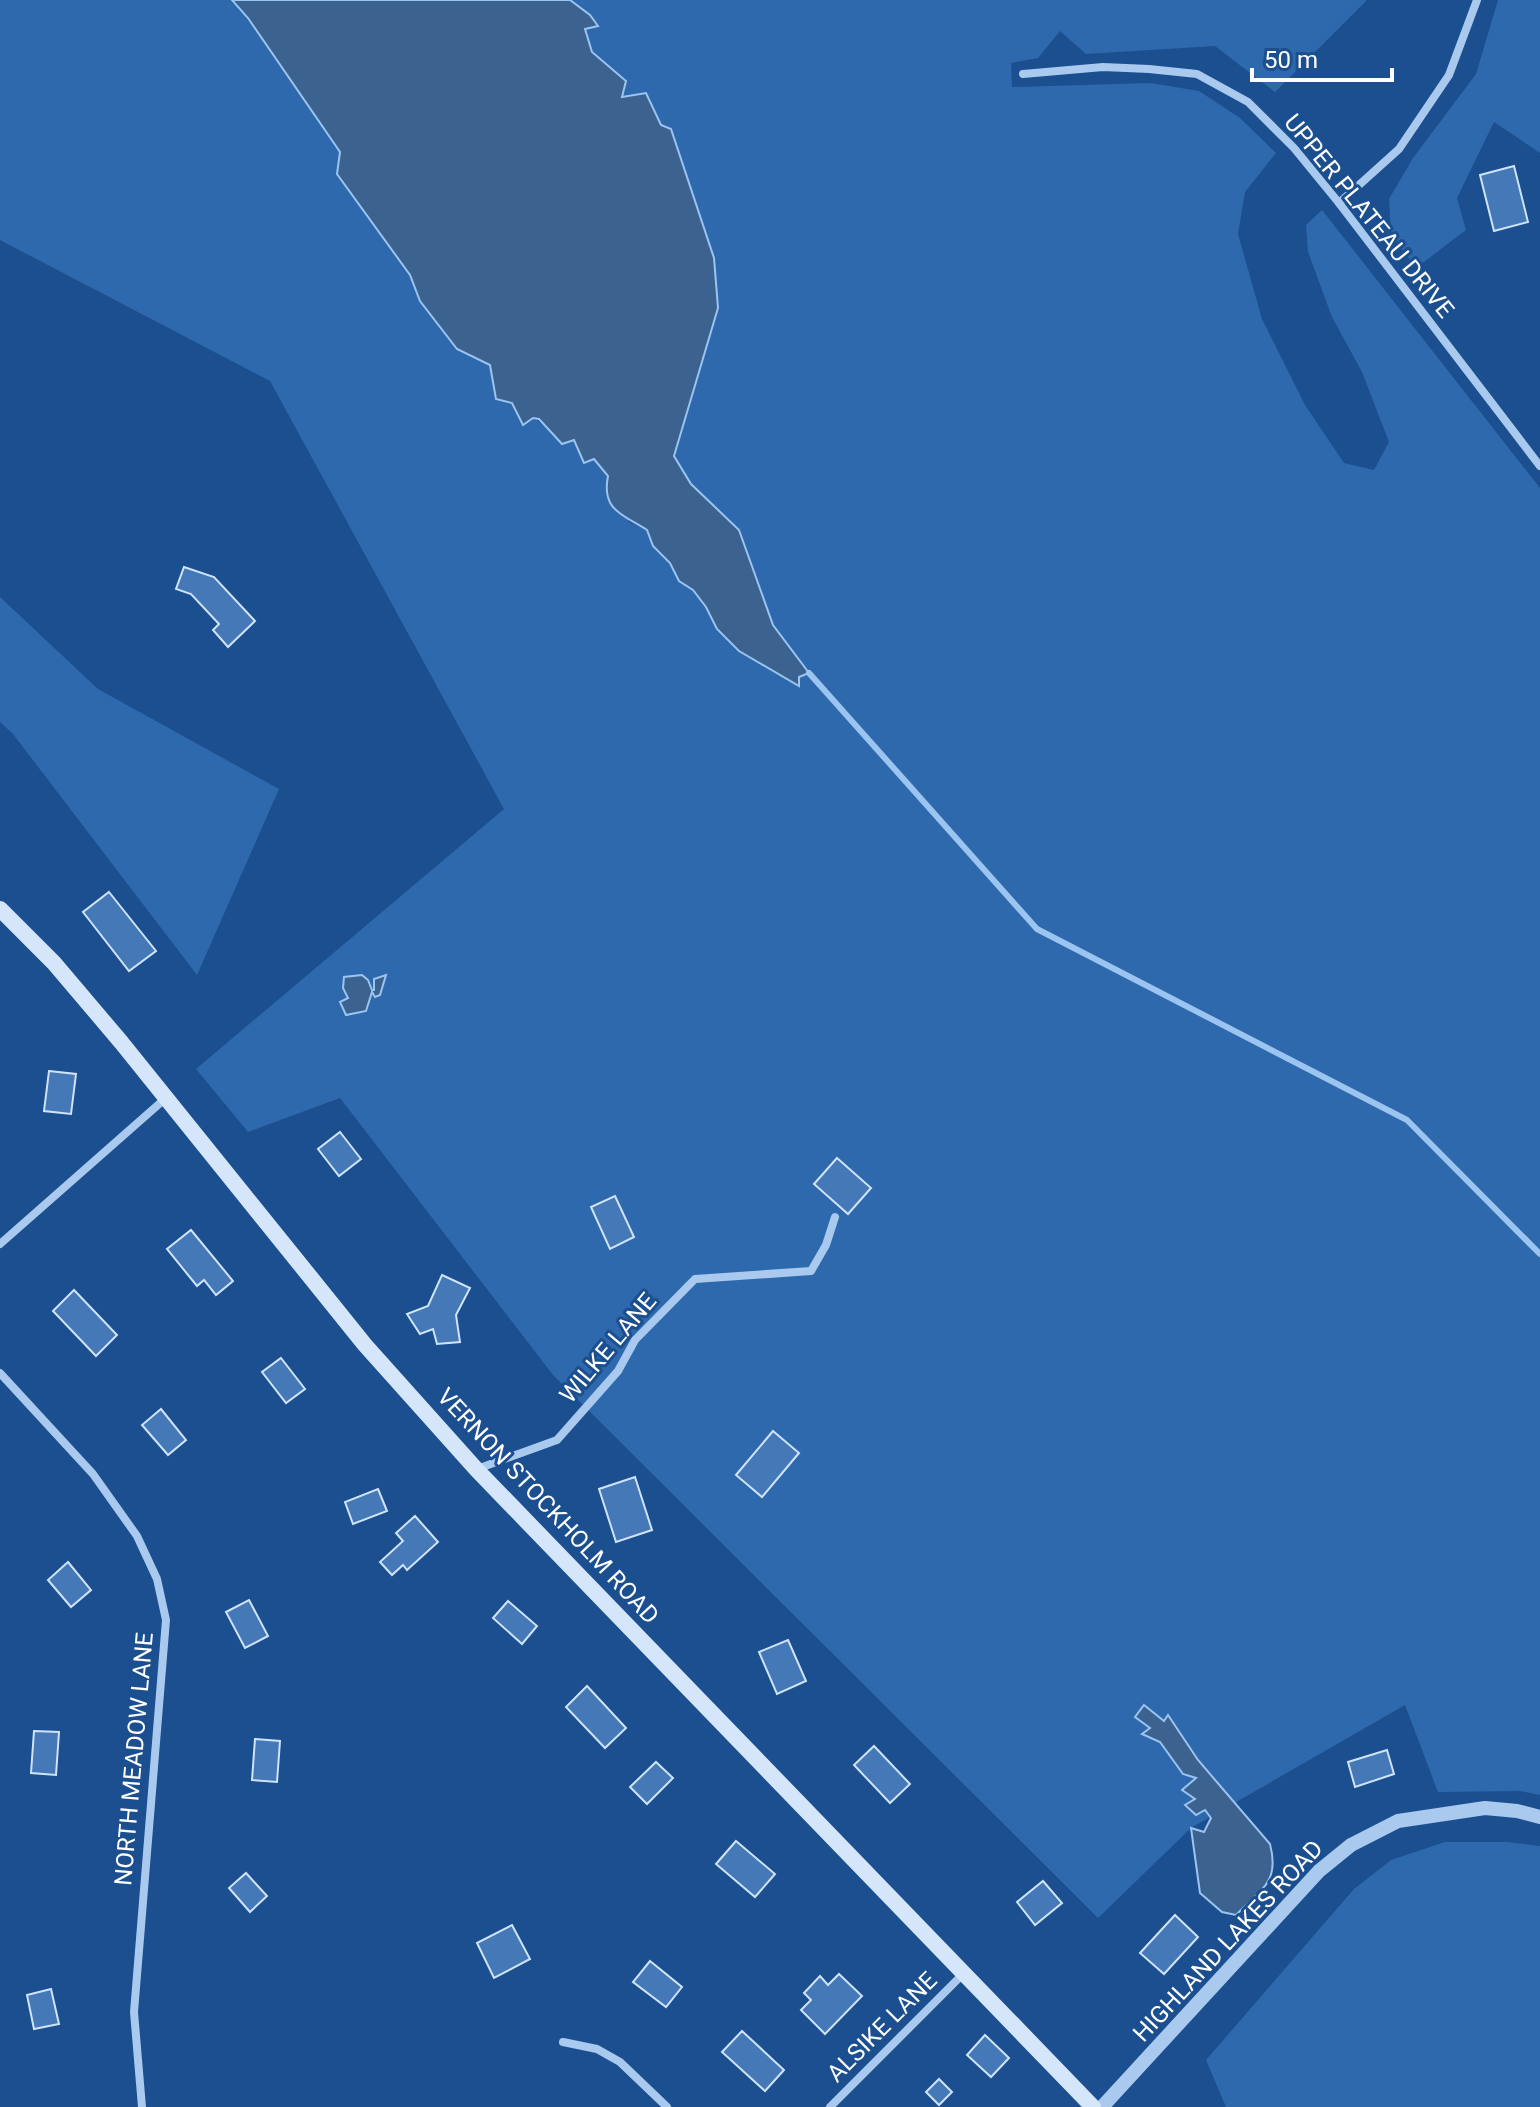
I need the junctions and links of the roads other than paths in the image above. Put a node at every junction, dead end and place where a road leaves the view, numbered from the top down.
1 (1477, 0) edge
2 (1023, 74) dead end
3 (1339, 203) junction
4 (1540, 466) edge
5 (0, 909) edge
6 (167, 1097) junction
7 (835, 1217) dead end
8 (0, 1244) edge
9 (0, 1373) edge
10 (476, 1469) junction
11 (1540, 1817) edge
12 (963, 1974) junction
13 (563, 2042) dead end
14 (142, 2107) edge
15 (667, 2107) edge
16 (830, 2107) edge
17 (1093, 2107) edge
18 (1102, 2107) edge

1 - 3 street
2 - 3 street, UPPER PLATEAU DRIVE
3 - 4 street, UPPER PLATEAU DRIVE
5 - 6 main road, VERNON STOCKHOLM ROAD
6 - 8 street
6 - 10 main road, VERNON STOCKHOLM ROAD
7 - 10 street, WILKE LANE
9 - 14 street, NORTH MEADOW LANE
10 - 12 main road, VERNON STOCKHOLM ROAD
11 - 18 street, HIGHLAND LAKES ROAD
12 - 16 street, ALSIKE LANE
12 - 17 main road, VERNON STOCKHOLM ROAD
13 - 15 street

